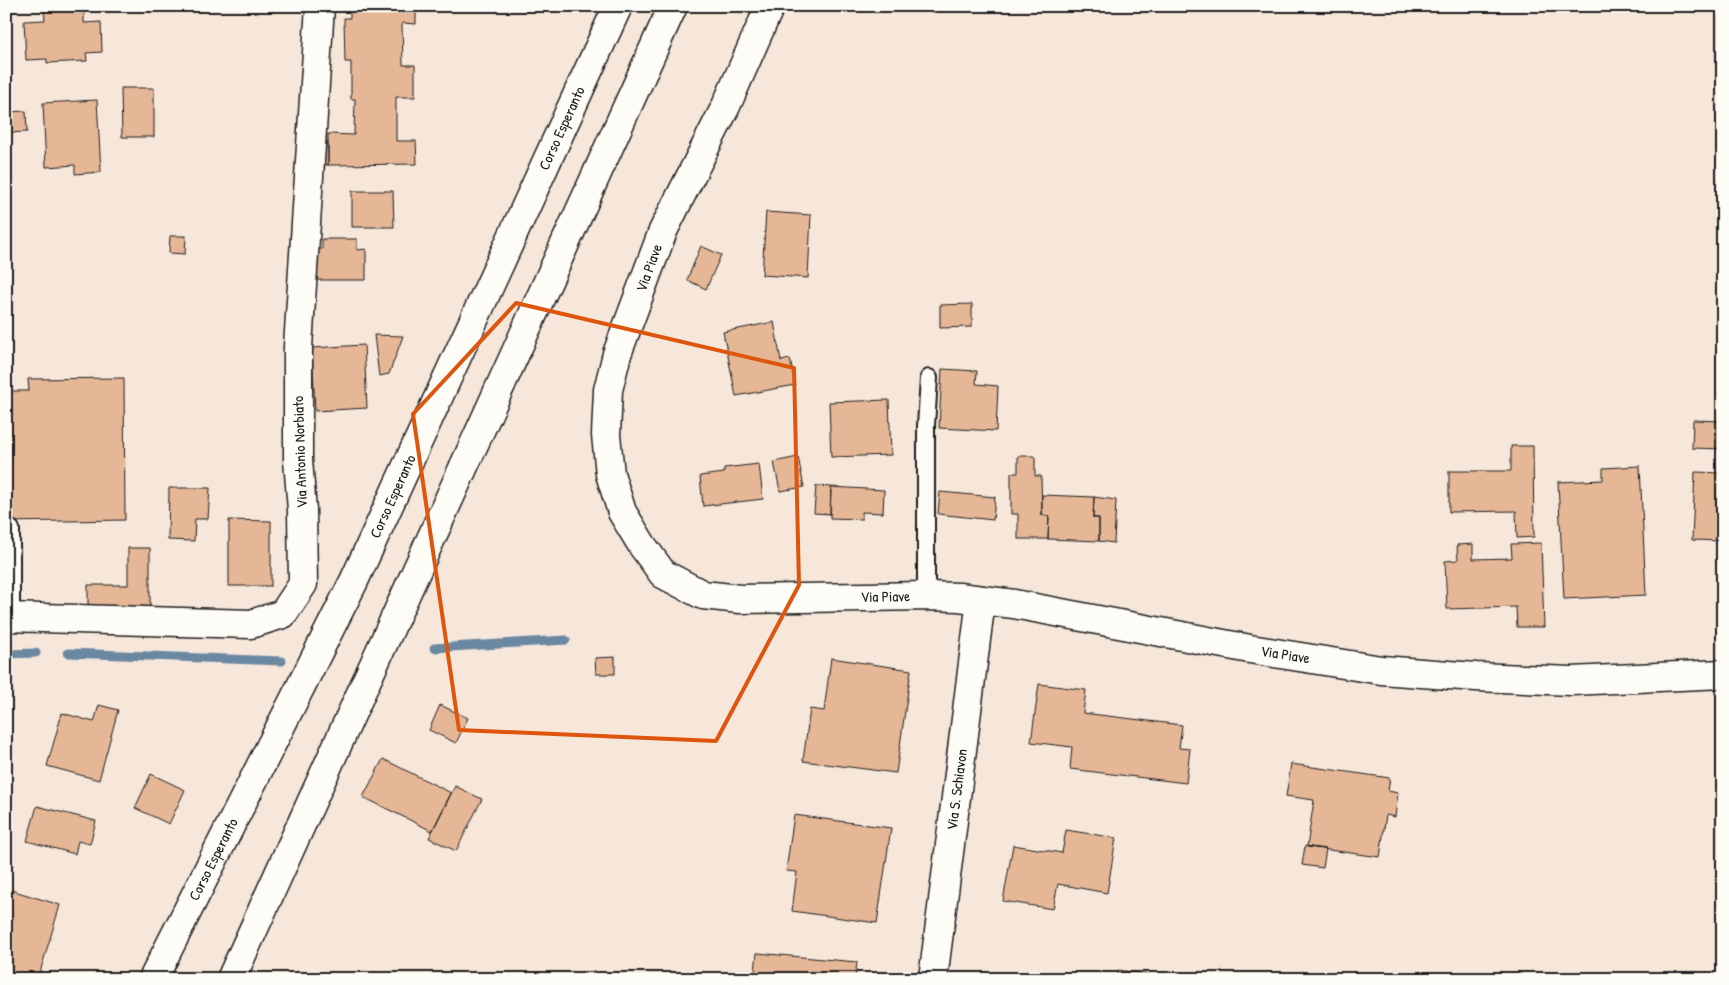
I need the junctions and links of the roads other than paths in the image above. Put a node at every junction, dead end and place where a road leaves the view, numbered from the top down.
1 (320, 6) edge
2 (618, 6) edge
3 (673, 6) edge
4 (770, 6) edge
5 (929, 378) dead end
6 (11, 529) dead end
7 (926, 596) junction
8 (981, 600) junction
9 (9, 617) edge
10 (1723, 674) edge
11 (155, 973) edge
12 (231, 979) edge
13 (933, 979) edge

1 - 9 main road, Via Antonio Norbiato
2 - 11 main road, Corso Esperanto
3 - 12 main road
4 - 7 main road, Via Piave
5 - 7 lane
6 - 9 lane
7 - 8 main road, Via Piave
8 - 10 main road, Via Piave
8 - 13 main road, Via S. Schiavon

